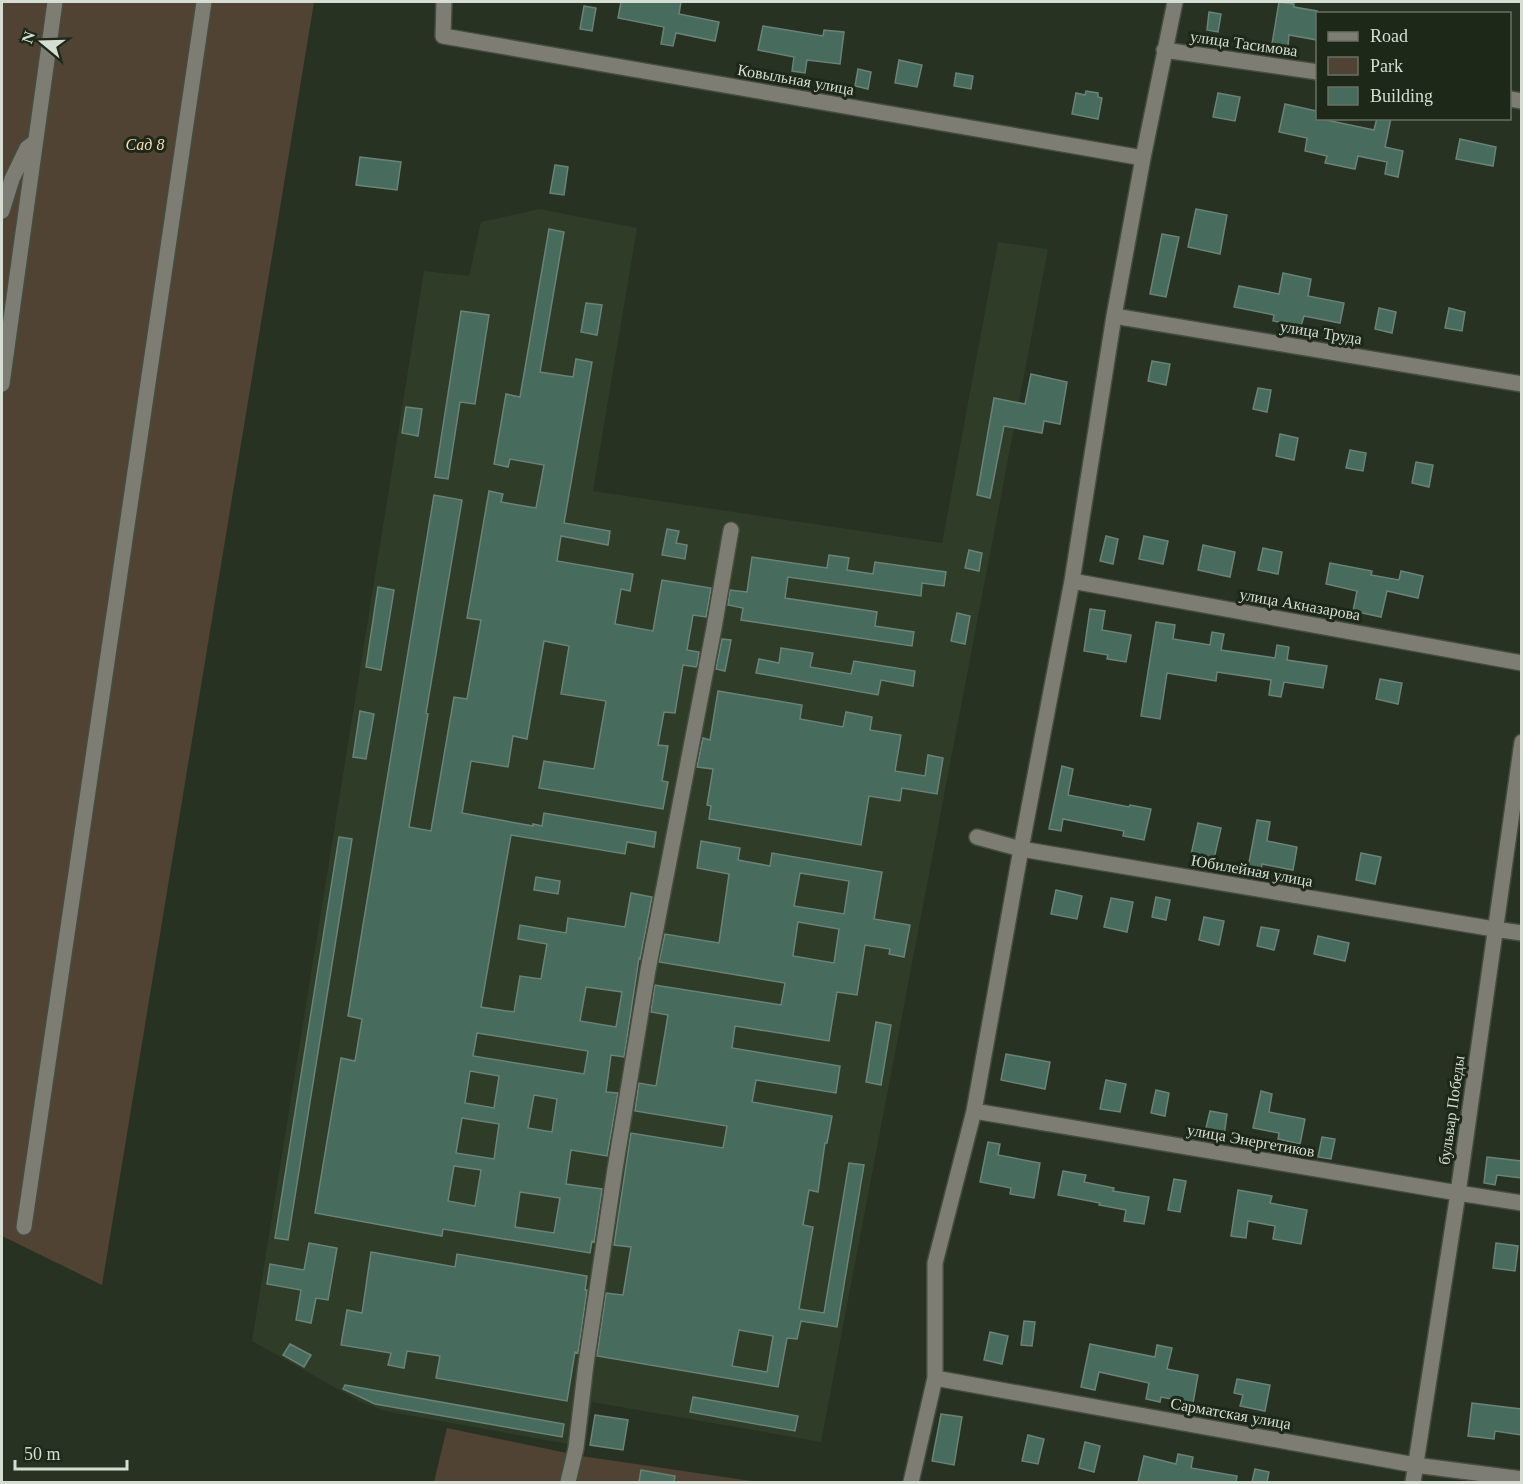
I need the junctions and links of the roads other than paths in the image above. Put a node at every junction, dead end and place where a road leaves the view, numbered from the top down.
1 (55, 2) edge
2 (204, 2) edge
3 (444, 2) edge
4 (1175, 2) edge
5 (1164, 50) junction
6 (1316, 72) edge
7 (35, 142) junction
8 (1143, 158) junction
9 (2, 211) edge
10 (1114, 316) junction
11 (2, 384) edge
12 (1521, 384) edge
13 (731, 530) dead end
14 (1072, 581) junction
15 (1521, 663) edge
16 (1521, 742) edge
17 (977, 837) dead end
18 (1021, 849) junction
19 (1494, 929) junction
20 (1521, 933) edge
21 (974, 1111) junction
22 (1458, 1193) junction
23 (1521, 1203) edge
24 (24, 1227) dead end
25 (935, 1377) junction
26 (1415, 1465) junction
27 (1521, 1479) edge
28 (568, 1482) edge
29 (911, 1482) edge
30 (1413, 1482) edge

1 - 7 street
2 - 24 street
3 - 8 street, Ковыльная улица
4 - 5 street
5 - 6 street, улица Тасимова
5 - 8 street
7 - 9 street
7 - 11 street
8 - 10 street
10 - 12 street, улица Труда
10 - 14 street
13 - 28 street
14 - 15 street, улица Акназарова
14 - 18 street
16 - 19 street, бульвар Победы
17 - 18 street, Юбилейная улица
18 - 19 street, Юбилейная улица
18 - 21 street
19 - 20 street, Юбилейная улица
19 - 22 street, бульвар Победы
21 - 22 street, улица Энергетиков
21 - 25 street
22 - 23 street, улица Энергетиков
22 - 26 street, бульвар Победы
25 - 26 street, Сарматская улица
25 - 29 street
26 - 27 street, Сарматская улица
26 - 30 street, бульвар Победы

